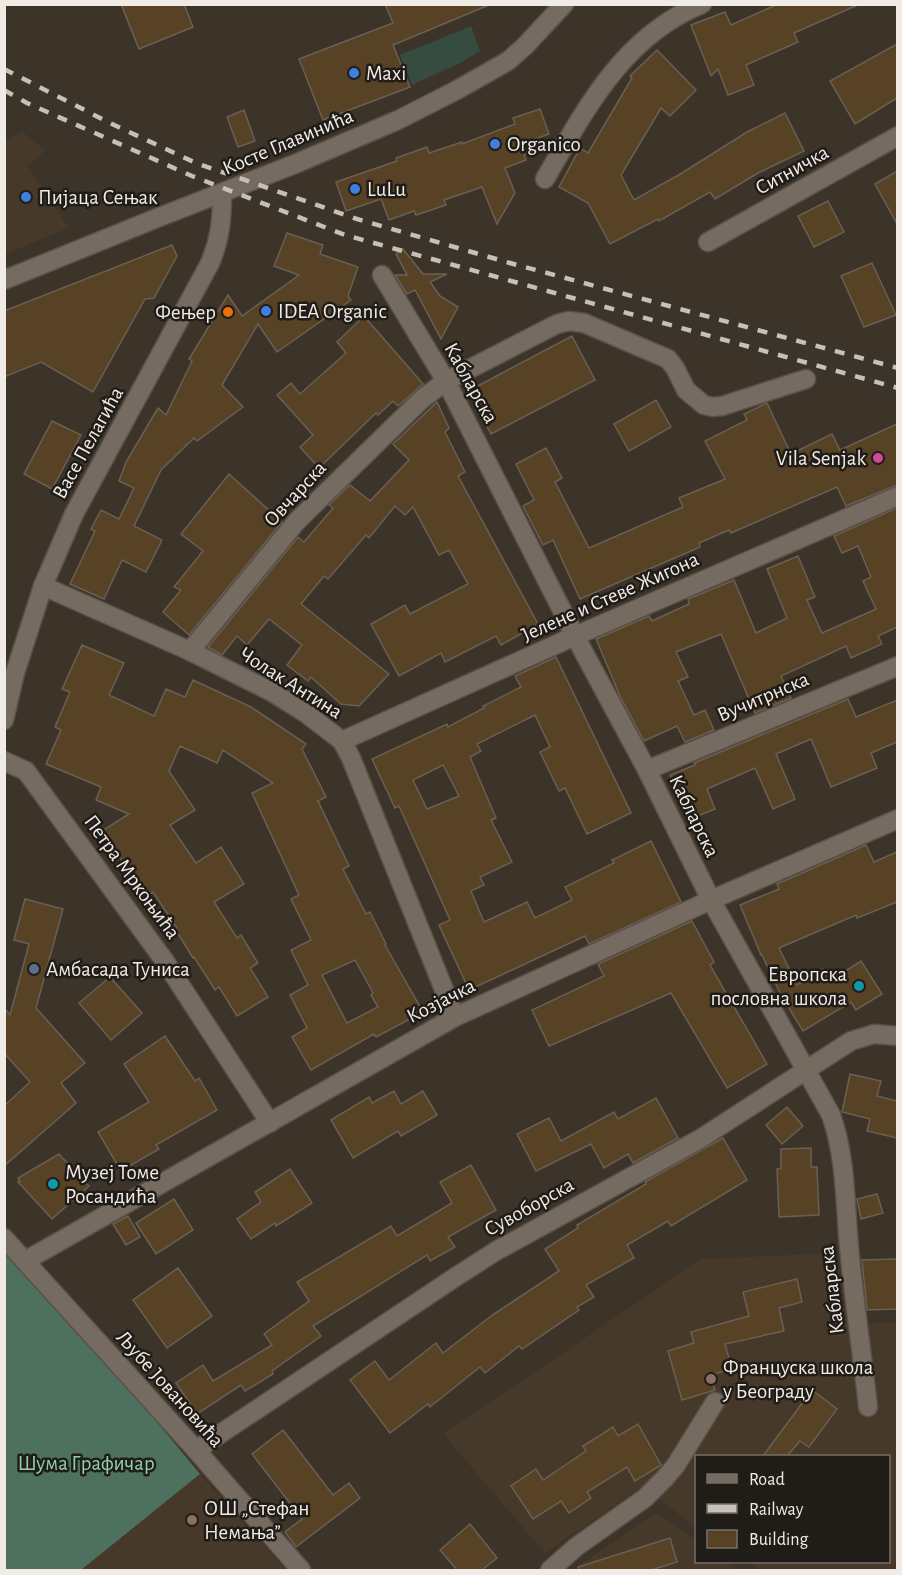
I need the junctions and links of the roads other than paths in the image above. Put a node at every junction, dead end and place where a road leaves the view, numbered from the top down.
1 (564, 4) edge
2 (702, 4) edge
3 (897, 136) edge
4 (545, 179) dead end
5 (222, 194) junction
6 (708, 242) dead end
7 (382, 275) dead end
8 (4, 280) edge
9 (806, 379) dead end
10 (446, 381) junction
11 (897, 496) edge
12 (43, 586) junction
13 (575, 636) junction
14 (190, 651) junction
15 (897, 666) edge
16 (10, 673) edge
17 (4, 720) edge
18 (342, 741) junction
19 (4, 761) edge
20 (647, 770) junction
21 (897, 819) edge
22 (711, 900) junction
23 (455, 1017) junction
24 (897, 1036) edge
25 (806, 1071) junction
26 (270, 1123) junction
27 (4, 1238) edge
28 (25, 1261) junction
29 (714, 1402) dead end
30 (868, 1407) dead end
31 (196, 1450) junction
32 (301, 1570) edge
33 (550, 1570) edge

1 - 5 street, Косте Главинића
2 - 4 street
3 - 6 street, Ситничка
5 - 8 street, Косте Главинића
5 - 12 street, Васе Пелагића
7 - 10 street, Кабларска
9 - 10 street
10 - 13 street, Кабларска
10 - 14 street, Овчарска
11 - 13 street, Јелене и Стеве Жигона
12 - 14 street, Чолак Антина
12 - 16 street, Васе Пелагића
13 - 18 street, Јелене и Стеве Жигона
13 - 20 street, Кабларска
14 - 18 street, Чолак Антина
15 - 20 street, Вучитрнска
16 - 17 street, Васе Пелагића
18 - 23 street, Чолак Антина
19 - 26 street, Петра Мркоњића
20 - 22 street, Кабларска
21 - 22 street, Козјачка
22 - 23 street, Козјачка
22 - 25 street, Кабларска
23 - 26 street, Козјачка
24 - 25 street, Сувоборска
25 - 30 street, Кабларска
25 - 31 street, Сувоборска
26 - 28 street, Козјачка
27 - 28 street, Љубе Јовановића
28 - 31 street, Љубе Јовановића
29 - 33 street
31 - 32 street, Љубе Јовановића

